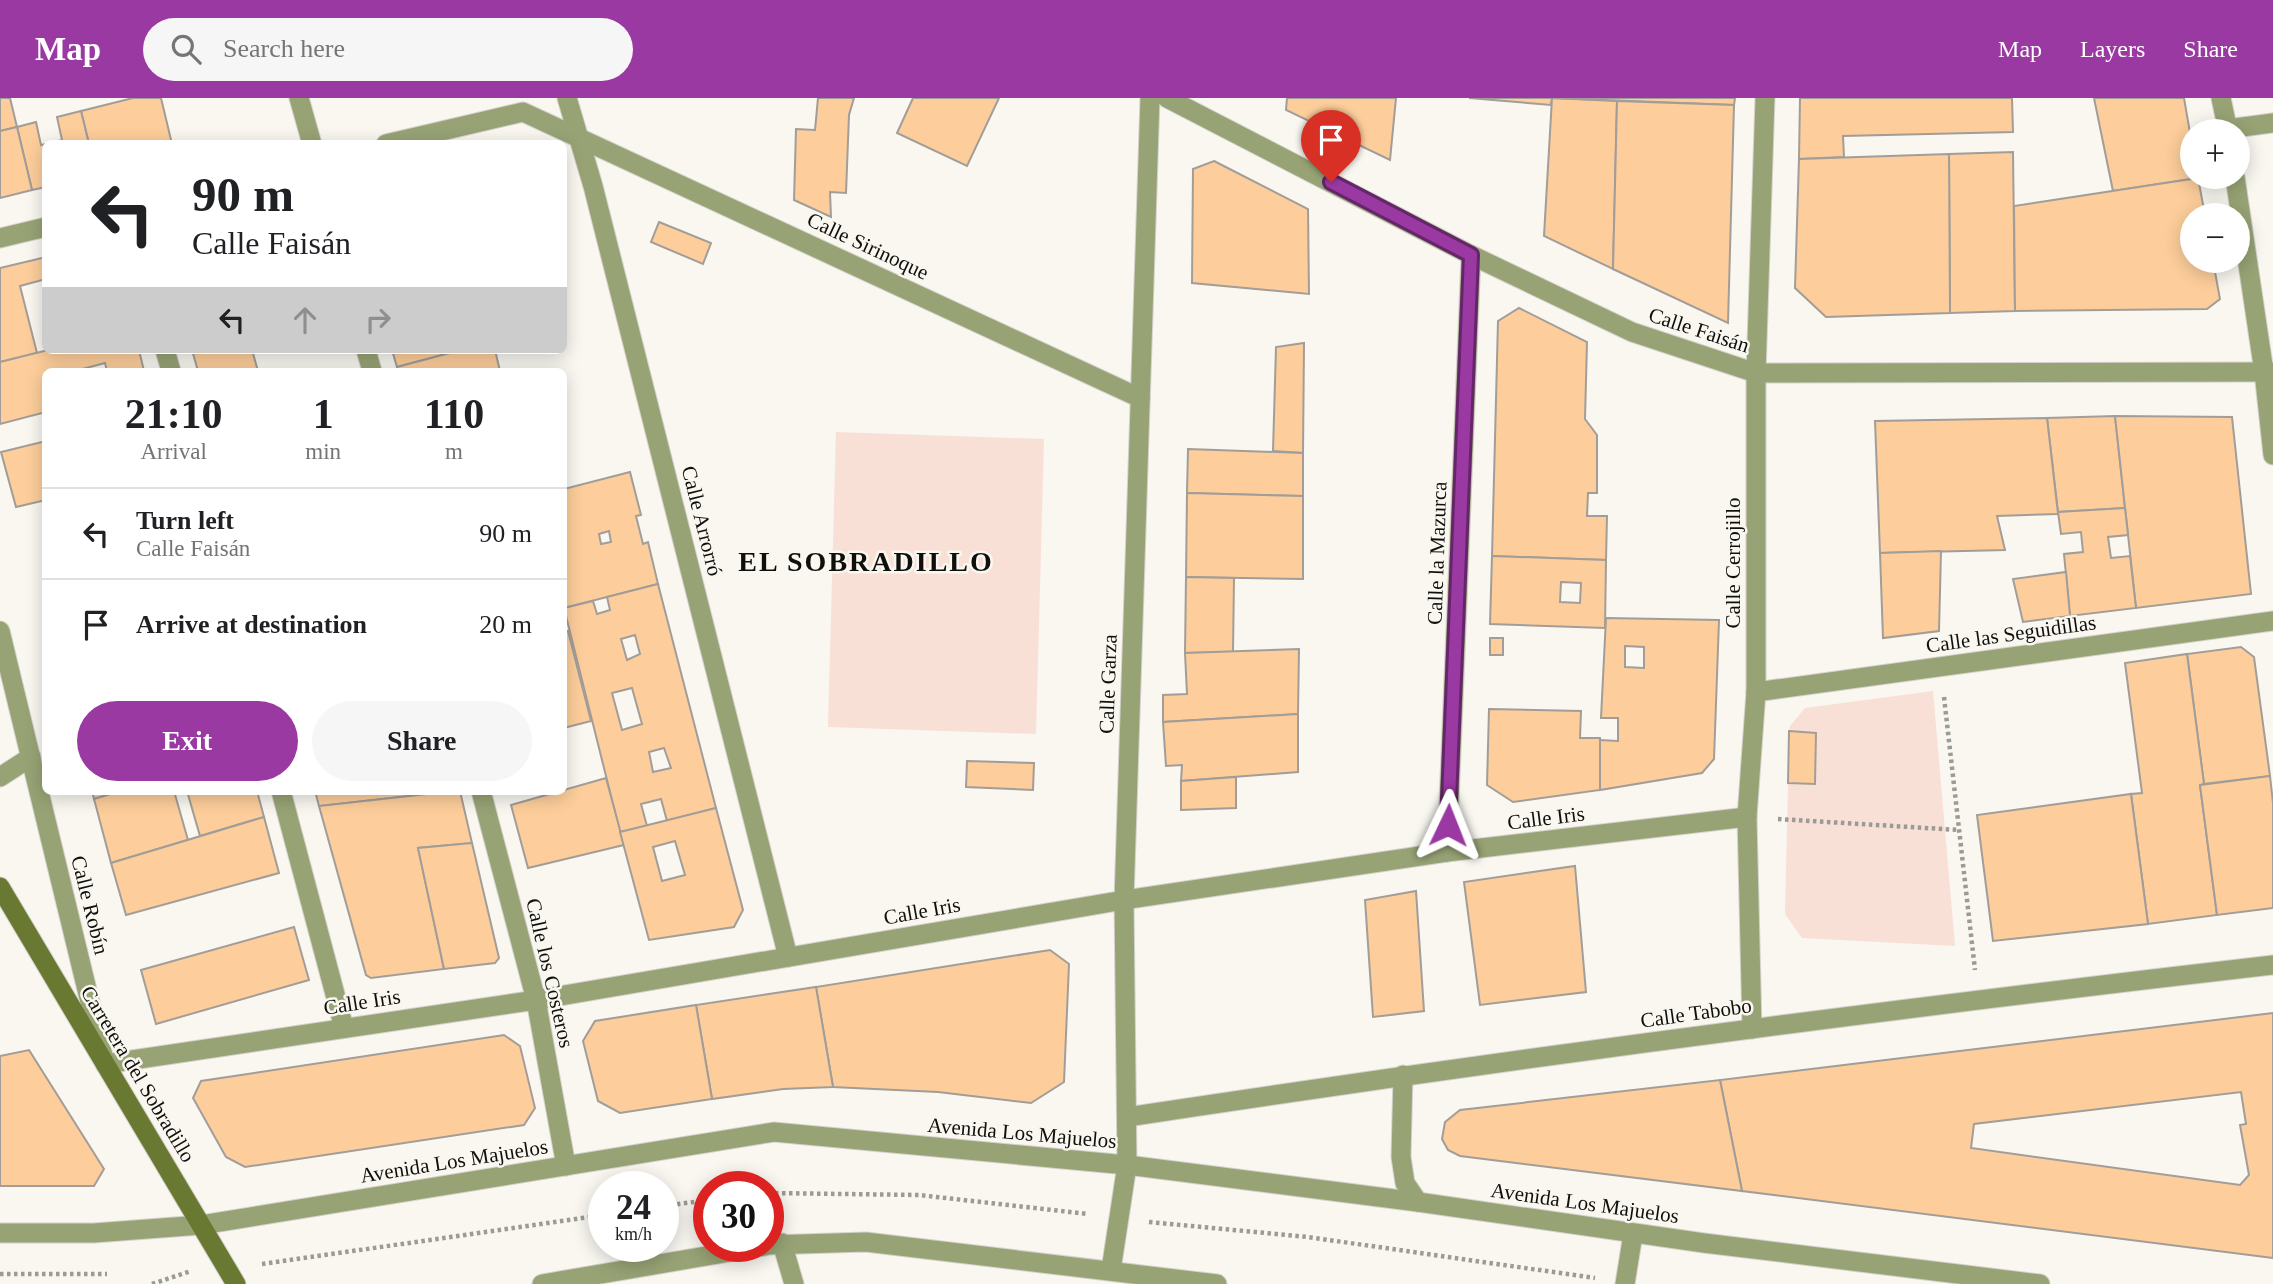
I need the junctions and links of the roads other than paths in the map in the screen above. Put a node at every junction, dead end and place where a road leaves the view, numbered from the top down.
1 (299, 98) edge
2 (567, 98) edge
3 (1150, 98) edge
4 (1167, 98) edge
5 (1765, 98) edge
6 (2221, 98) edge
7 (2226, 119) edge
8 (2273, 122) edge
9 (2250, 126) edge
10 (577, 135) junction
11 (311, 140) edge
12 (403, 140) edge
13 (2237, 189) edge
14 (42, 229) edge
15 (0, 238) edge
16 (1471, 255) junction
17 (2269, 372) edge
18 (1756, 373) junction
19 (1140, 398) junction
20 (2273, 455) edge
21 (2273, 621) edge
22 (0, 631) edge
23 (1756, 692) junction
24 (31, 757) junction
25 (0, 777) edge
26 (282, 795) edge
27 (482, 795) edge
28 (1748, 817) junction
29 (1447, 852) junction
30 (0, 887) edge
31 (1124, 900) junction
32 (788, 957) junction
33 (2273, 965) edge
34 (536, 1000) junction
35 (344, 1028) junction
36 (1752, 1029) junction
37 (105, 1064) junction
38 (1403, 1075) junction
39 (1127, 1117) junction
40 (1127, 1165) junction
41 (566, 1166) junction
42 (1418, 1202) junction
43 (201, 1225) junction
44 (0, 1233) edge
45 (1633, 1234) junction
46 (784, 1245) edge
47 (693, 1258) edge
48 (782, 1262) edge
49 (1111, 1270) junction
50 (231, 1276) edge
51 (1625, 1283) edge
52 (542, 1284) edge
53 (794, 1284) edge
54 (1217, 1284) edge
55 (2040, 1284) edge

1 - 11 street
2 - 10 street, Calle Arrorró
3 - 19 street, Calle Garza
4 - 16 street, Calle Faisán
5 - 18 street, Calle Cerrojillo
6 - 7 street
8 - 9 street
10 - 12 street, Calle Sirinoque
10 - 19 street, Calle Sirinoque
10 - 32 street, Calle Arrorró
13 - 17 street
14 - 15 street
16 - 18 street, Calle Faisán
16 - 29 street, Calle la Mazurca
17 - 18 street, Calle Faisán
17 - 20 street
18 - 23 street, Calle Cerrojillo
19 - 31 street, Calle Garza
21 - 23 street, Calle las Seguidillas
22 - 24 street, Calle Robín
23 - 28 street, Calle Cerrojillo
24 - 25 street
24 - 37 street, Calle Robín
26 - 35 street
27 - 34 street, Calle los Costeros
28 - 29 street, Calle Iris
28 - 36 street, Calle Cerrojillo
29 - 31 street, Calle Iris
30 - 37 main road, Carretera del Sobradillo
31 - 32 street, Calle Iris
31 - 39 street, Calle Garza
32 - 34 street, Calle Iris
33 - 36 street, Calle Tabobo
34 - 35 street, Calle Iris
34 - 41 street, Calle los Costeros
35 - 37 street, Calle Iris
36 - 38 street, Calle Tabobo
37 - 43 main road, Carretera del Sobradillo
38 - 39 street, Calle Tabobo
38 - 42 street
39 - 40 street, Calle Garza
40 - 41 street, Avenida Los Majuelos
40 - 42 street, Avenida Los Majuelos
40 - 49 street, Calle Garza
41 - 43 street, Avenida Los Majuelos
42 - 45 street, Avenida Los Majuelos
43 - 44 street, Avenida Los Majuelos
43 - 50 main road, Carretera del Sobradillo
45 - 51 street
45 - 55 street, Avenida Los Majuelos
46 - 49 street
47 - 52 street
48 - 53 street
49 - 54 street

